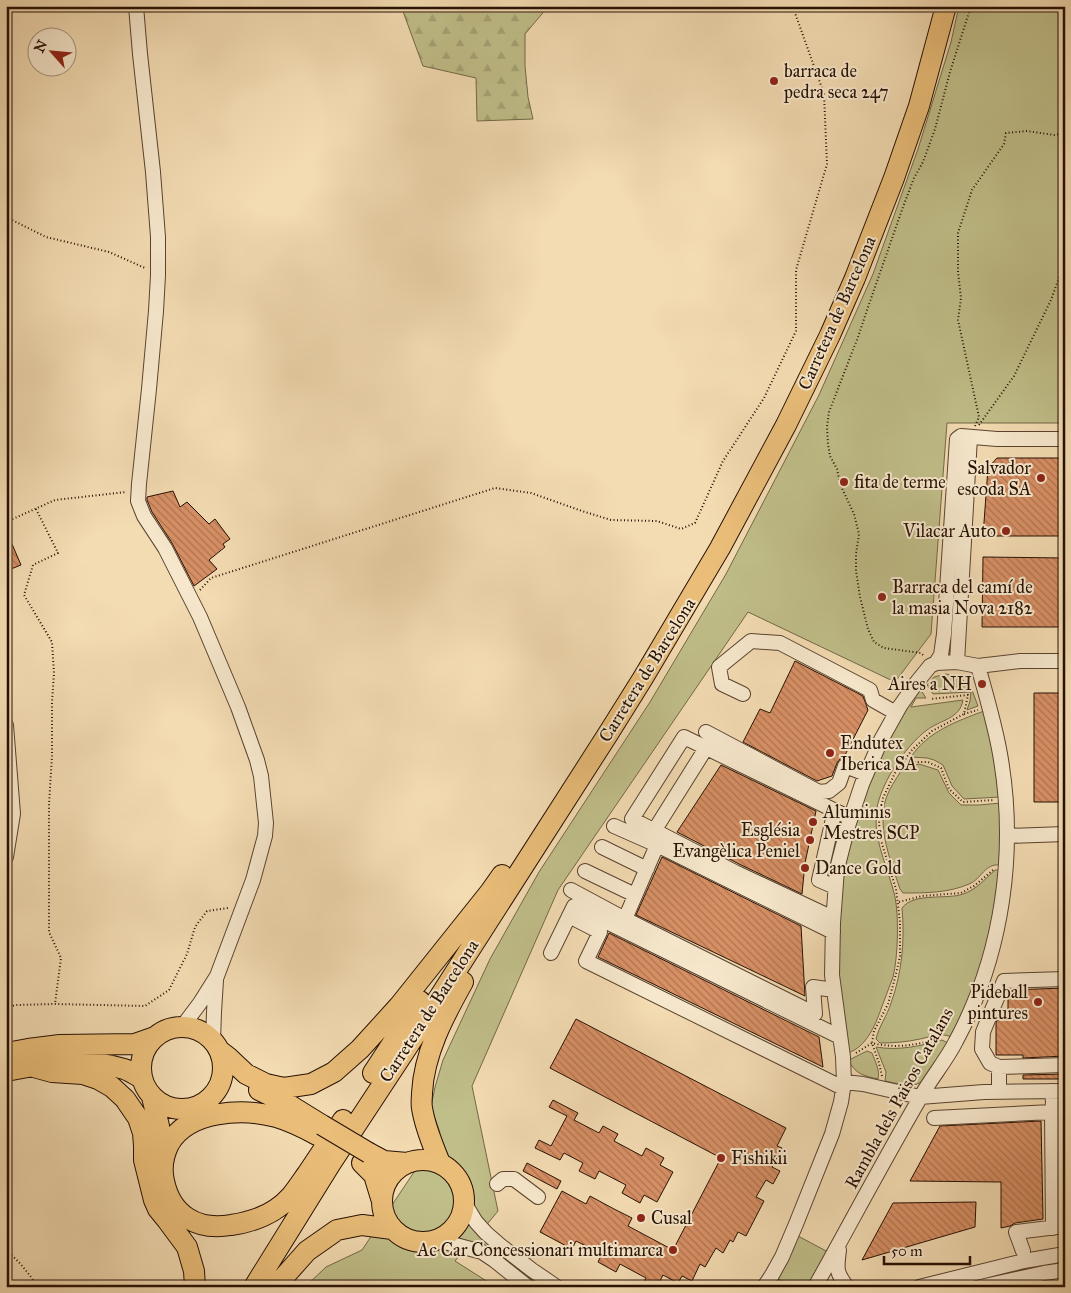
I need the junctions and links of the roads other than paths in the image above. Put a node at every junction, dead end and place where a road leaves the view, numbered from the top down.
1 (136, 6) edge
2 (946, 6) edge
3 (970, 437) junction
4 (1065, 438) edge
5 (710, 567) junction
6 (1065, 661) edge
7 (957, 662) junction
8 (933, 665) junction
9 (978, 666) junction
10 (743, 694) dead end
11 (896, 713) junction
12 (6, 725) edge
13 (706, 732) dead end
14 (706, 748) junction
15 (866, 774) junction
16 (835, 810) junction
17 (850, 818) junction
18 (614, 826) dead end
19 (654, 830) junction
20 (1065, 834) edge
21 (1007, 836) junction
22 (657, 845) junction
23 (602, 847) dead end
24 (6, 857) edge
25 (647, 869) junction
26 (585, 871) dead end
27 (835, 886) junction
28 (571, 890) dead end
29 (636, 895) junction
30 (504, 897) junction
31 (478, 908) junction
32 (569, 916) junction
33 (625, 919) junction
34 (833, 925) junction
35 (551, 953) dead end
36 (217, 976) junction
37 (983, 978) junction
38 (1065, 978) edge
39 (1004, 981) junction
40 (834, 990) junction
41 (182, 1027) junction
42 (155, 1036) junction
43 (840, 1037) junction
44 (218, 1052) junction
45 (6, 1053) edge
46 (1065, 1065) edge
47 (30, 1066) junction
48 (999, 1067) junction
49 (6, 1071) edge
50 (142, 1078) junction
51 (843, 1085) junction
52 (999, 1092) junction
53 (1058, 1092) edge
54 (152, 1097) junction
55 (920, 1097) junction
56 (205, 1103) junction
57 (1058, 1113) edge
58 (934, 1118) dead end
59 (314, 1129) junction
60 (365, 1158) junction
61 (407, 1163) junction
62 (440, 1163) junction
63 (148, 1175) junction
64 (497, 1184) dead end
65 (538, 1197) dead end
66 (381, 1198) junction
67 (464, 1202) junction
68 (1059, 1227) edge
69 (392, 1229) junction
70 (437, 1240) junction
71 (840, 1242) junction
72 (1023, 1251) dead end
73 (1065, 1254) edge
74 (1065, 1270) edge
75 (195, 1287) edge
76 (254, 1287) edge
77 (275, 1287) edge
78 (528, 1287) edge
79 (557, 1287) edge
80 (764, 1287) edge
81 (816, 1287) edge
82 (848, 1287) edge
83 (919, 1287) edge
84 (980, 1287) edge

1 - 36 street
2 - 5 highway, Carretera de Barcelona
3 - 4 street
3 - 7 street
3 - 8 street, Rambla dels Països Catalans
5 - 30 highway, Carretera de Barcelona
5 - 31 highway
6 - 9 street
7 - 8 street
7 - 9 street
8 - 11 street, Rambla dels Països Catalans
9 - 21 street, Rambla dels Països Catalans
10 - 11 street
11 - 15 street, Rambla dels Països Catalans
12 - 24 street
13 - 15 street
14 - 16 street
14 - 19 street
14 - 19 street
15 - 17 street, Rambla dels Països Catalans
16 - 17 street
16 - 27 street
17 - 27 street, Rambla dels Països Catalans
18 - 22 street
19 - 34 street
20 - 21 street
21 - 37 street, Rambla dels Països Catalans
22 - 25 street
22 - 34 street
23 - 25 street
25 - 29 street
26 - 29 street
27 - 34 street, Rambla dels Països Catalans
28 - 33 street
29 - 33 street
30 - 62 highway
30 - 76 highway, Carretera de Barcelona
31 - 44 highway
31 - 59 highway
32 - 35 street
32 - 43 street
32 - 51 street
33 - 40 street
34 - 40 street, Rambla dels Països Catalans
36 - 41 street
36 - 44 street
37 - 39 street
37 - 55 street, Rambla dels Països Catalans
38 - 39 street
39 - 48 street
40 - 43 street, Rambla dels Països Catalans
41 - 42 highway
41 - 44 highway
42 - 45 highway
42 - 50 highway
43 - 51 street, Rambla dels Països Catalans
44 - 56 highway
44 - 59 highway
46 - 48 street
47 - 49 highway
47 - 50 highway
47 - 63 highway
48 - 52 street
50 - 54 highway
51 - 55 street
51 - 80 street, Rambla dels Països Catalans
52 - 53 street
52 - 55 street
53 - 57 street
54 - 56 highway
54 - 63 highway
55 - 71 street, Rambla dels Països Catalans
56 - 59 highway
57 - 58 street
57 - 68 street
59 - 60 highway
60 - 61 highway
60 - 66 highway
61 - 62 highway
61 - 66 highway
62 - 67 highway
63 - 75 highway
64 - 65 street
66 - 69 highway
67 - 70 highway
67 - 79 street
68 - 72 street
69 - 70 highway
69 - 77 highway
70 - 78 street
71 - 81 street, Rambla dels Països Catalans
71 - 82 street, Rambla dels Països Catalans
73 - 83 street
74 - 84 street

